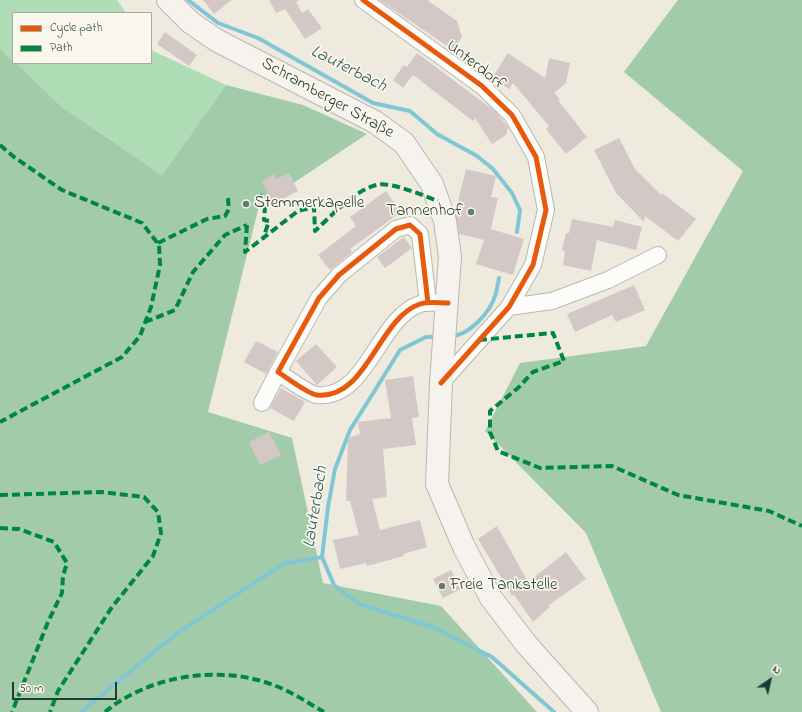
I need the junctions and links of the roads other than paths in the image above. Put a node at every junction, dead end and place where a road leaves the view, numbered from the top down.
1 (168, 0) edge
2 (364, 0) edge
3 (658, 256) dead end
4 (509, 307) junction
5 (441, 309) junction
6 (278, 372) junction
7 (441, 383) junction
8 (262, 403) dead end
9 (587, 712) edge

1 - 5 main road, Schramberger Straße
2 - 4 street, Unterdorf
3 - 4 street
4 - 7 street, Unterdorf
5 - 6 street
5 - 6 street
5 - 7 main road, Schramberger Straße
6 - 8 street
7 - 9 main road, Schramberger Straße

